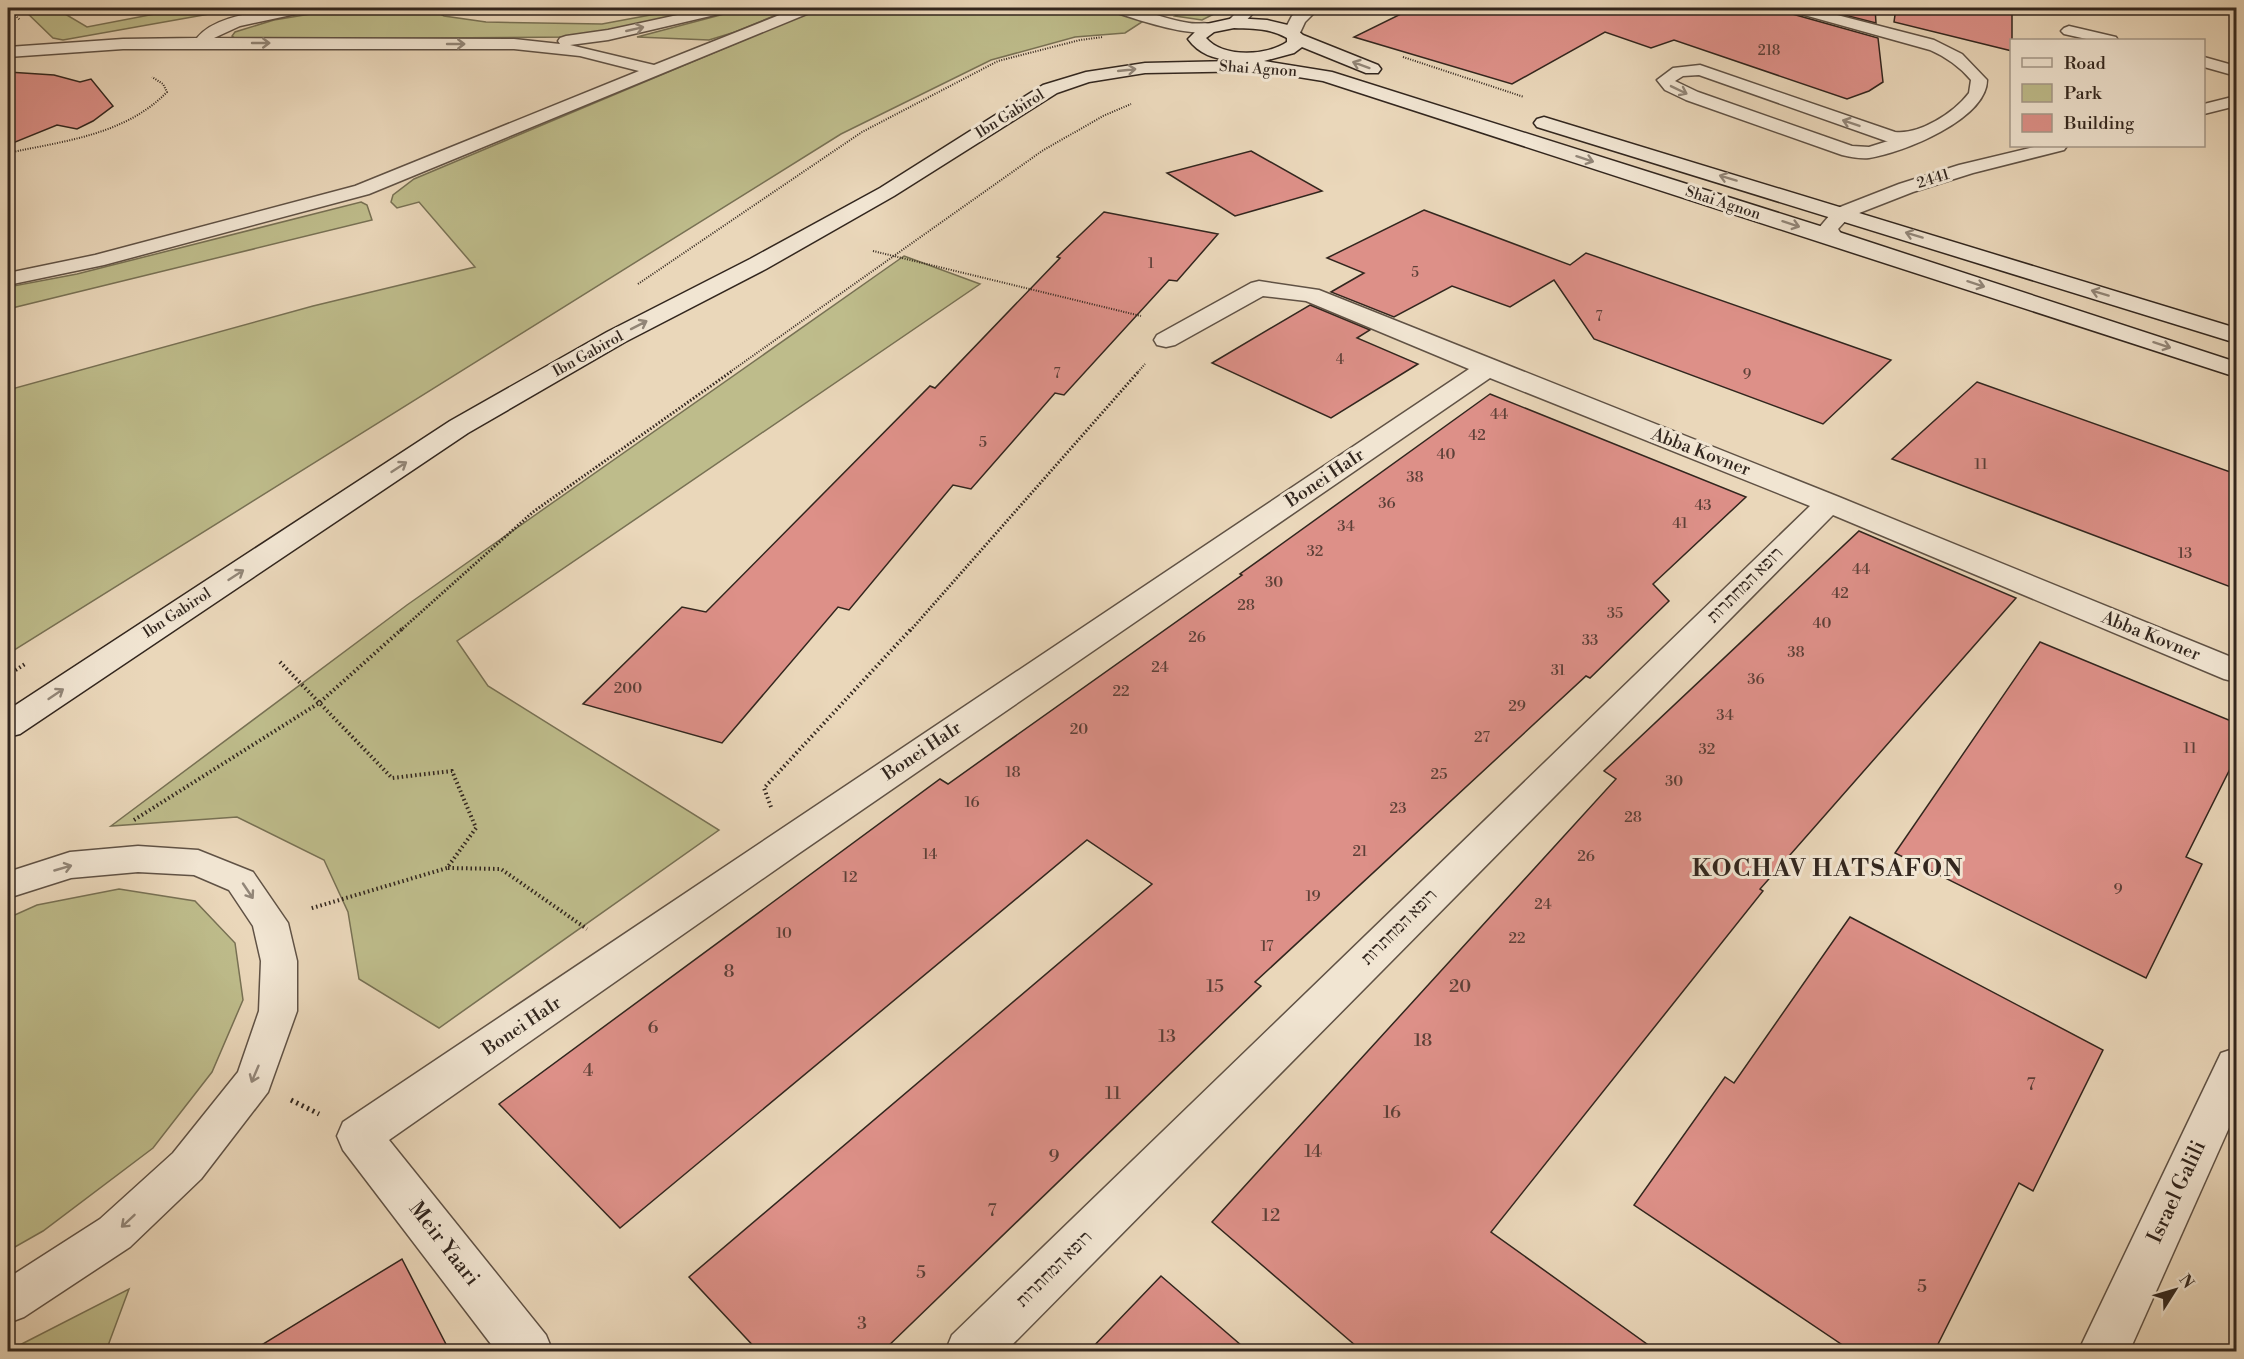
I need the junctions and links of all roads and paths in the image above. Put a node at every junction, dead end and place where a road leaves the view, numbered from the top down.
1 (109, 8) edge
2 (123, 8) edge
3 (305, 8) edge
4 (809, 8) edge
5 (1116, 8) edge
6 (1250, 8) edge
7 (1311, 8) edge
8 (1796, 8) edge
9 (718, 10) dead end
10 (1234, 23) junction
11 (1209, 28) junction
12 (2069, 31) dead end
13 (608, 35) junction
14 (1294, 36) junction
15 (2105, 39) edge
16 (202, 43) junction
17 (515, 44) junction
18 (1177, 46) dead end
19 (8, 52) edge
20 (1105, 57) dead end
21 (1205, 57) junction
22 (1261, 57) junction
23 (8, 61) edge
24 (672, 62) junction
25 (2205, 62) edge
26 (652, 70) junction
27 (2236, 71) edge
28 (148, 76) dead end
29 (1050, 89) junction
30 (1432, 89) dead end
31 (1137, 101) dead end
32 (2236, 101) edge
33 (2205, 109) edge
34 (1523, 116) dead end
35 (1907, 139) junction
36 (2054, 147) edge
37 (1556, 150) junction
38 (8, 153) edge
39 (1842, 213) junction
40 (1834, 238) junction
41 (873, 251) dead end
42 (894, 256) junction
43 (8, 279) edge
44 (1177, 334) junction
45 (2236, 336) edge
46 (1488, 368) junction
47 (2236, 370) edge
48 (1828, 503) junction
49 (280, 662) dead end
50 (2236, 672) edge
51 (319, 703) junction
52 (8, 726) edge
53 (785, 844) junction
54 (93, 863) junction
55 (447, 868) junction
56 (8, 885) edge
57 (270, 923) junction
58 (625, 955) junction
59 (2236, 1066) edge
60 (254, 1080) junction
61 (359, 1136) junction
62 (8, 1302) edge
63 (528, 1352) edge
64 (970, 1352) edge
65 (2103, 1352) edge

1 - 2 lane
3 - 16 lane
4 - 24 lane
5 - 11 lane
6 - 10 main road
7 - 14 main road
8 - 35 lane
13 -> 9 lane
10 - 11 main road, Shai Agnon
10 - 14 main road, Shai Agnon
11 - 21 main road
12 - 15 lane
13 - 17 lane
13 - 24 lane
14 - 22 main road
30 -> 14 main road, Shai Agnon
16 -> 17 lane
16 - 19 lane
16 - 23 lane
17 - 26 lane
18 - 21 main road
20 - 29 main road
21 - 22 main road
29 -> 21 main road, Ibn Gabirol
21 - 37 main road, Shai Agnon
22 - 37 main road
24 - 26 lane
25 - 27 lane
26 - 43 lane
28 - 38 path
52 -> 29 main road, Ibn Gabirol
31 - 42 path
32 - 33 lane
39 -> 34 main road, Shai Agnon
35 -> 35 lane
36 - 39 lane, 2441
37 -> 40 main road, Shai Agnon
39 - 40 lane
45 -> 39 main road, Shai Agnon
40 -> 47 main road, Shai Agnon
41 - 42 path
42 - 44 path
42 - 51 path
44 - 46 main road, Abba Kovner
44 - 53 path
46 - 48 main road, Abba Kovner
46 - 53 main road, Bonei HaIr
48 - 50 main road, Abba Kovner
48 - 64 main road, רופא המחתרות
49 - 51 path
51 - 54 path
51 - 55 path
53 - 58 main road, Bonei HaIr
56 -> 54 lane
54 -> 57 lane
55 - 57 path
55 - 58 path
57 -> 60 lane
58 - 61 main road, Bonei HaIr
59 - 65 main road, Israel Galili
60 - 61 path
60 -> 62 lane
61 - 63 main road, Meir Yaari

